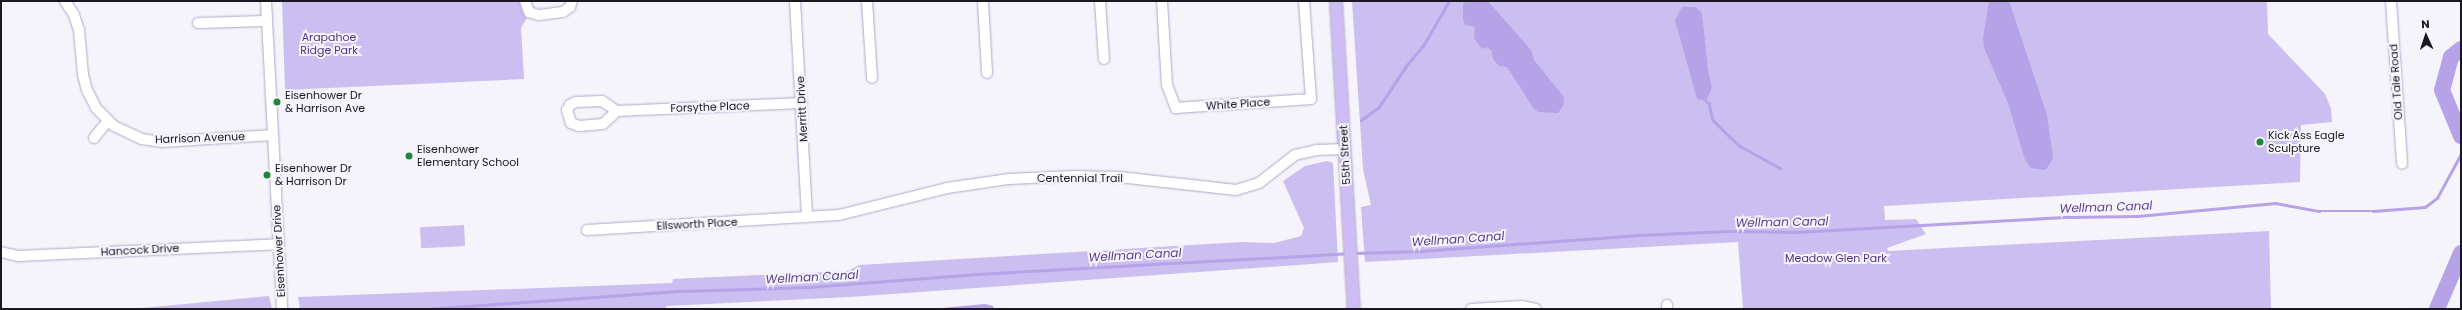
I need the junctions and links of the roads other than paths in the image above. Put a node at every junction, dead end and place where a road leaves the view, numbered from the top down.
1 (65, 1) edge
2 (266, 1) edge
3 (525, 1) edge
4 (572, 1) edge
5 (796, 1) edge
6 (867, 1) edge
7 (983, 1) edge
8 (1100, 1) edge
9 (1162, 1) edge
10 (1304, 1) edge
11 (1336, 1) edge
12 (2391, 1) edge
13 (266, 21) junction
14 (198, 23) dead end
15 (1104, 59) dead end
16 (987, 73) dead end
17 (872, 78) dead end
18 (802, 103) junction
19 (618, 111) dead end
20 (108, 121) junction
21 (272, 135) junction
22 (94, 138) dead end
23 (1345, 149) junction
24 (2402, 164) dead end
25 (807, 217) junction
26 (587, 230) dead end
27 (279, 244) junction
28 (1, 252) edge
29 (282, 309) edge
30 (1354, 309) edge
31 (1471, 309) edge
32 (1536, 309) edge

1 - 20 street, Harrison Avenue
2 - 13 street, Eisenhower Drive
3 - 4 street
5 - 18 street, Merritt Drive
6 - 17 street
7 - 16 street
8 - 15 street
9 - 10 street, White Place
11 - 23 main road, 55th Street
12 - 24 street, Old Tale Road
13 - 14 street
13 - 21 street, Eisenhower Drive
18 - 19 street, Forsythe Place
18 - 25 street, Merritt Drive
20 - 21 street, Harrison Avenue
20 - 22 street
21 - 27 street, Eisenhower Drive
23 - 25 street, Centennial Trail
23 - 30 main road, 55th Street
25 - 26 street, Ellsworth Place
27 - 28 street, Hancock Drive
27 - 29 street, Eisenhower Drive
31 - 32 street

